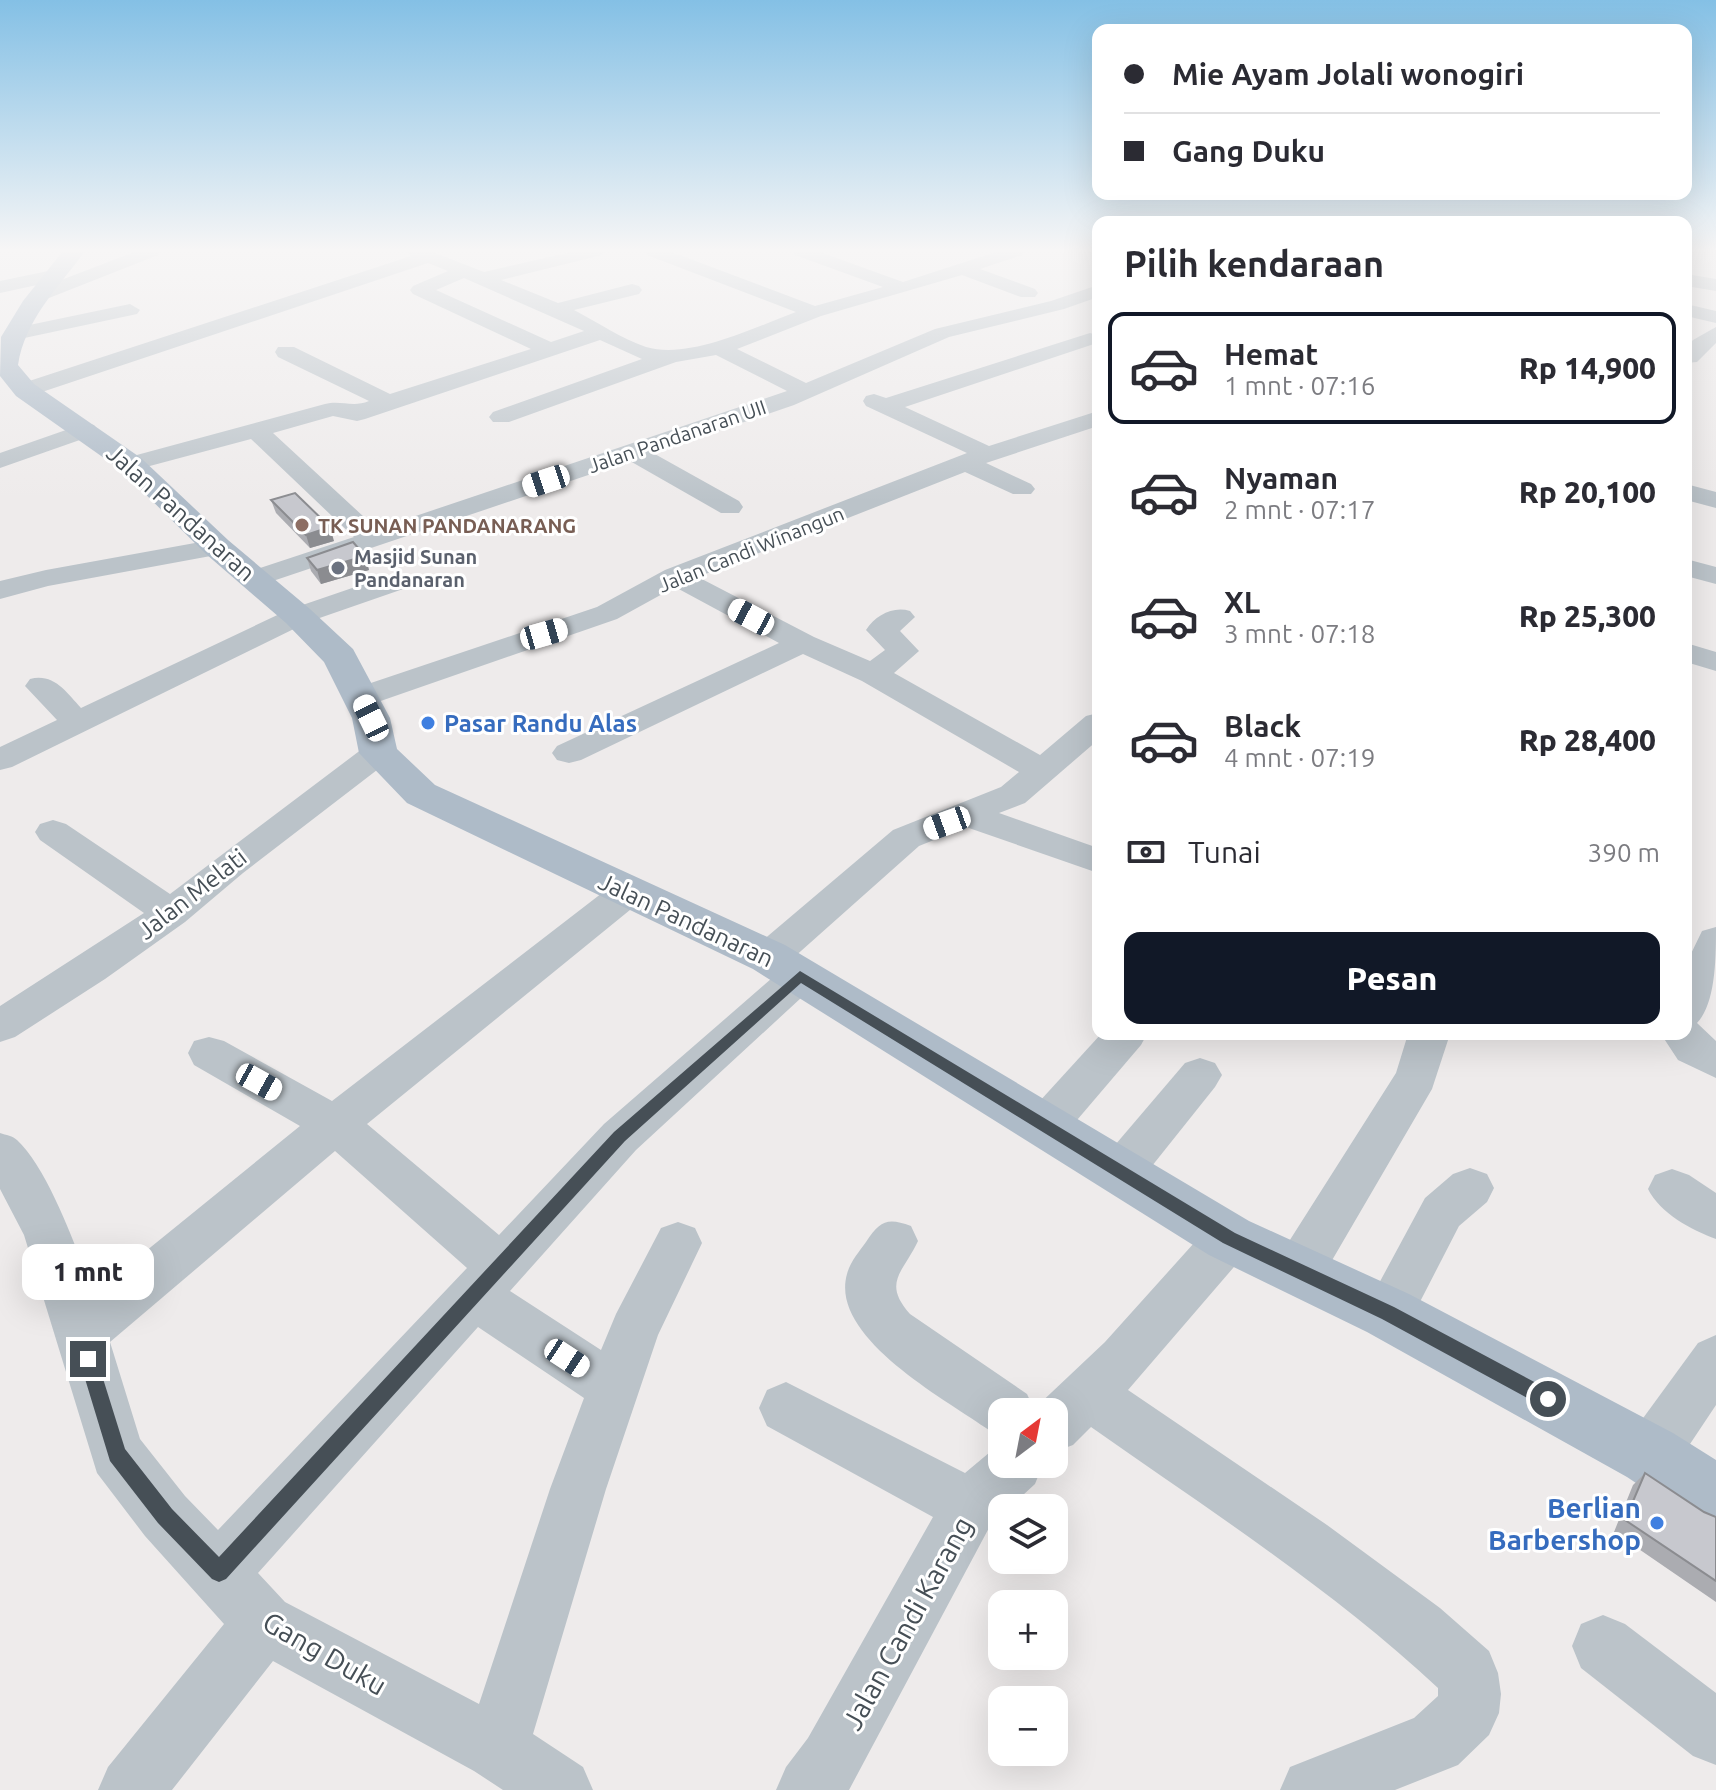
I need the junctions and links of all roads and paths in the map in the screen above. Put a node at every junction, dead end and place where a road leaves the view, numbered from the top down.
1 (12, 335) edge
2 (194, 335) edge
3 (517, 335) edge
4 (595, 335) edge
5 (608, 335) edge
6 (755, 335) edge
7 (938, 335) edge
8 (1710, 335) edge
9 (1090, 339) dead end
10 (719, 348) junction
11 (549, 349) junction
12 (286, 352) dead end
13 (673, 356) junction
14 (1699, 360) edge
15 (827, 381) junction
16 (25, 390) junction
17 (804, 391) junction
18 (388, 402) junction
19 (885, 406) junction
20 (501, 417) dead end
21 (1092, 420) edge
22 (255, 429) junction
23 (86, 430) junction
24 (633, 452) junction
25 (977, 458) junction
26 (0, 461) edge
27 (131, 464) junction
28 (1022, 489) dead end
29 (1692, 494) edge
30 (1716, 500) edge
31 (730, 507) dead end
32 (371, 538) junction
33 (217, 547) junction
34 (1692, 569) edge
35 (675, 576) junction
36 (1716, 576) edge
37 (255, 579) junction
38 (396, 582) dead end
39 (0, 590) edge
40 (298, 616) junction
41 (900, 617) dead end
42 (803, 643) junction
43 (1692, 654) edge
44 (1716, 662) edge
45 (873, 674) junction
46 (41, 686) dead end
47 (361, 697) junction
48 (77, 722) junction
49 (1092, 728) edge
50 (378, 753) junction
51 (569, 753) dead end
52 (0, 760) edge
53 (1042, 771) junction
54 (968, 815) junction
55 (53, 832) dead end
56 (1092, 859) edge
57 (628, 892) junction
58 (171, 913) junction
59 (1705, 944) edge
60 (784, 967) junction
61 (1692, 991) edge
62 (0, 1026) edge
63 (1121, 1040) edge
64 (1427, 1040) edge
65 (1691, 1040) edge
66 (209, 1053) dead end
67 (1716, 1061) edge
68 (1200, 1075) dead end
69 (335, 1124) junction
70 (1044, 1127) junction
71 (0, 1152) edge
72 (1120, 1172) junction
73 (1470, 1188) dead end
74 (1672, 1189) dead end
75 (1716, 1218) edge
76 (1229, 1238) junction
77 (894, 1241) dead end
78 (678, 1243) dead end
79 (1299, 1270) junction
80 (487, 1281) junction
81 (1388, 1313) junction
82 (82, 1334) junction
83 (1716, 1360) edge
84 (614, 1388) junction
85 (988, 1398) edge
86 (786, 1408) dead end
87 (1071, 1410) edge
88 (1650, 1455) junction
89 (1000, 1478) edge
90 (1716, 1498) edge
91 (970, 1506) junction
92 (219, 1572) junction
93 (264, 1623) junction
94 (1603, 1646) dead end
95 (1716, 1733) edge
96 (497, 1748) junction
97 (131, 1790) edge
98 (560, 1790) edge
99 (809, 1790) edge
100 (1313, 1790) edge

1 - 16 main road, Jalan Pandanaran
2 - 16 street
3 - 11 street
4 - 11 street
5 - 13 street
6 - 10 street
7 - 15 street, Jalan Pandanaran UII
8 - 14 street
9 - 19 street
10 - 13 street
10 - 17 street
11 - 18 street
12 - 18 street
13 - 20 street
15 - 17 street, Jalan Pandanaran UII
15 - 19 street
16 - 23 main road, Jalan Pandanaran
17 - 24 street, Jalan Pandanaran UII
18 - 22 street
19 - 25 street
21 - 25 street, Jalan Candi Winangun
22 - 27 street
22 - 32 street
23 - 26 street
23 - 27 main road, Jalan Pandanaran
24 - 31 street
24 - 32 street, Jalan Pandanaran UII
25 - 28 street
25 - 35 street, Jalan Candi Winangun
27 - 33 main road, Jalan Pandanaran
29 - 30 street
32 - 37 street, Jalan Pandanaran UII
33 - 37 main road, Jalan Pandanaran
33 - 39 street
34 - 36 street
35 - 42 street
35 - 47 street, Jalan Candi Winangun
37 - 40 main road, Jalan Pandanaran
38 - 40 street
40 - 47 main road, Jalan Pandanaran
40 - 48 street
41 - 45 street
42 - 45 street
42 - 51 street
43 - 44 street
45 - 53 street
46 - 48 street
47 - 50 main road, Jalan Pandanaran
48 - 52 street
49 - 53 street
50 - 57 main road, Jalan Pandanaran
50 - 58 street, Jalan Melati
53 - 54 street
54 - 56 street
54 - 60 street
55 - 58 street
57 - 60 main road, Jalan Pandanaran
57 - 69 street
58 - 62 street, Jalan Melati
59 - 61 street
60 - 70 main road, Jalan Pandanaran
60 - 80 street
63 - 70 street
64 - 79 street
65 - 67 street
66 - 69 street
68 - 72 street
69 - 80 street
69 - 82 street
70 - 72 main road, Jalan Pandanaran
71 - 82 street, Gang Duku
72 - 76 main road, Jalan Pandanaran
73 - 81 street
74 - 75 street
76 - 79 main road, Jalan Pandanaran
76 - 87 street
77 - 85 street
78 - 84 street
79 - 81 main road, Jalan Pandanaran
80 - 84 street
80 - 92 street
81 - 88 main road, Jalan Pandanaran
82 - 92 street, Gang Duku
83 - 88 street
84 - 96 street
86 - 91 street
87 - 100 street
88 - 90 main road, Jalan Pandanaran
89 - 91 street, Jalan Candi Karang
91 - 99 street, Jalan Candi Karang
92 - 93 street, Gang Duku
93 - 96 street, Gang Duku
93 - 97 street
94 - 95 street
96 - 98 street, Gang Duku

